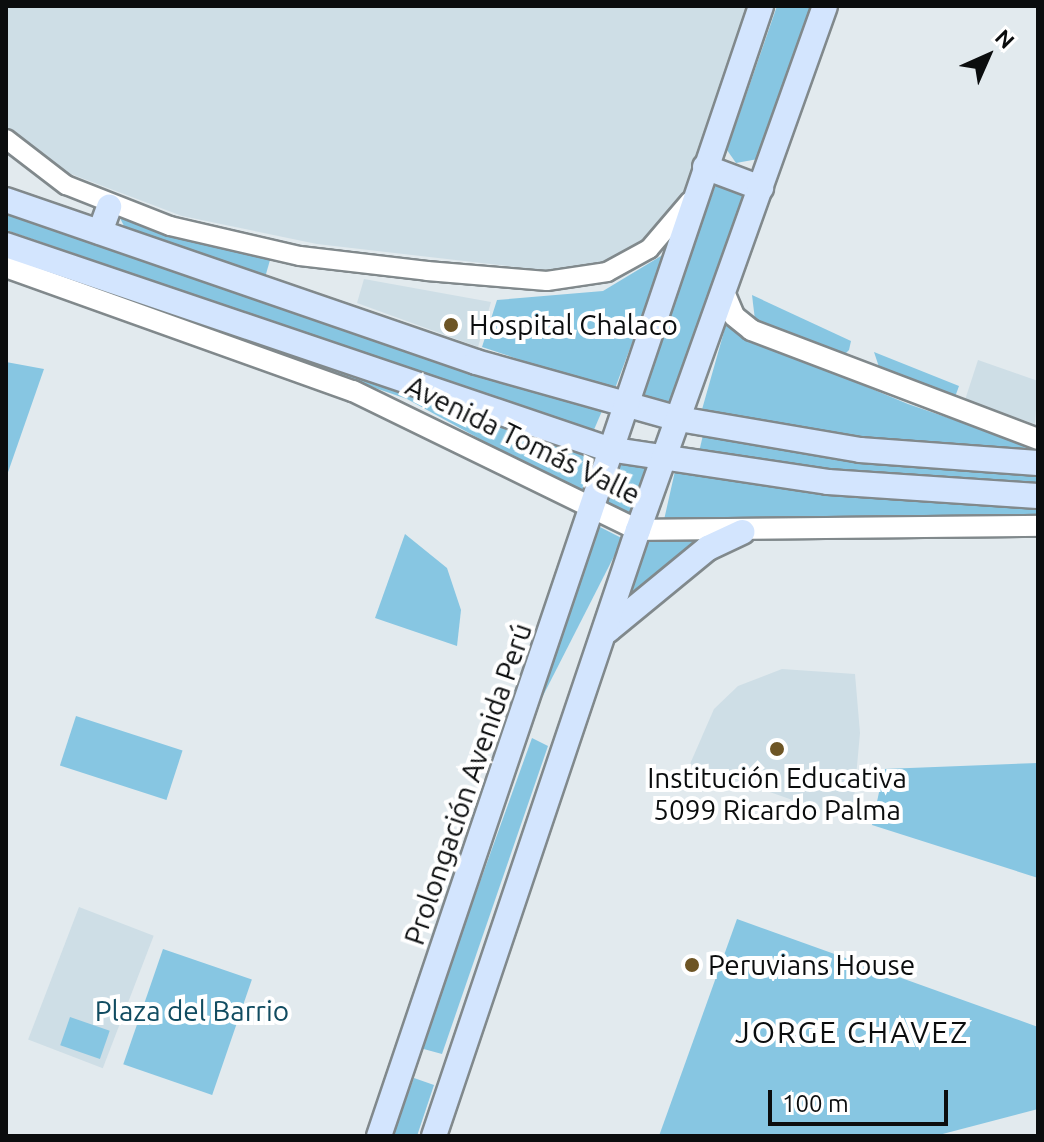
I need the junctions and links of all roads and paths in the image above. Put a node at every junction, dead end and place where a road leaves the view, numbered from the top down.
1 (761, 6) edge
2 (825, 6) edge
3 (6, 139) edge
4 (702, 176) junction
5 (761, 188) junction
6 (6, 200) edge
7 (109, 207) junction
8 (100, 232) junction
9 (6, 245) edge
10 (6, 267) edge
11 (724, 292) junction
12 (624, 404) junction
13 (679, 419) junction
14 (1038, 439) edge
15 (608, 449) junction
16 (665, 460) junction
17 (1038, 463) edge
18 (1038, 496) edge
19 (591, 509) junction
20 (1038, 526) edge
21 (638, 530) junction
22 (742, 532) junction
23 (605, 632) junction
24 (379, 1136) edge
25 (434, 1136) edge

1 - 4 main road, Prolongación Avenida Perú
2 - 5 main road
3 - 7 street
4 - 5 main road
4 - 7 street
4 - 12 main road, Prolongación Avenida Perú
5 - 11 main road
6 - 8 main road, Avenida Tomás Valle
7 - 8 main road
8 - 12 main road, Avenida Tomás Valle
9 - 15 main road, Avenida Tomás Valle
10 - 19 main road, Avenida Tomás Valle
11 - 13 main road
11 - 14 main road
12 - 13 main road, Avenida Tomás Valle
12 - 15 main road, Prolongación Avenida Perú
13 - 16 main road
13 - 17 main road, Avenida Tomás Valle
15 - 16 main road, Avenida Tomás Valle
15 - 19 main road, Prolongación Avenida Perú
16 - 18 main road, Avenida Tomás Valle
16 - 21 main road
19 - 21 main road, Avenida Tomás Valle
19 - 24 main road, Prolongación Avenida Perú
20 - 22 main road, Avenida Tomás Valle
21 - 22 main road, Avenida Tomás Valle
21 - 23 main road
22 - 23 main road
23 - 25 main road

